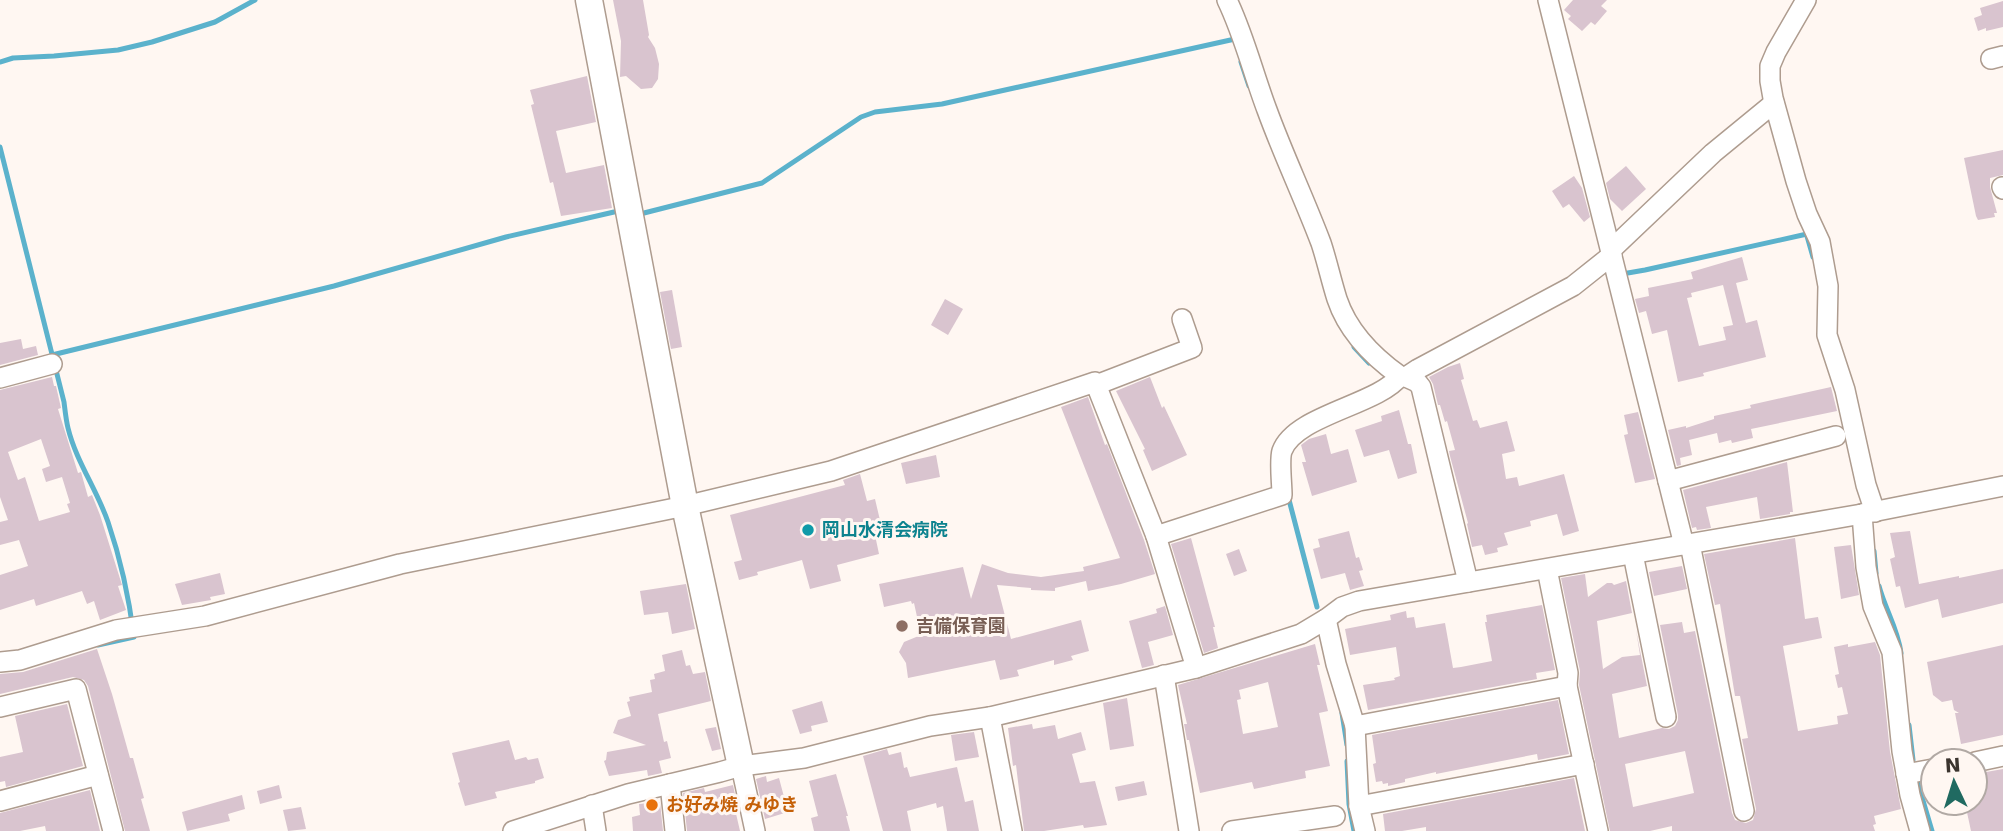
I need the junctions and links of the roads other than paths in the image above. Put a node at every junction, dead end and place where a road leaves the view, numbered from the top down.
1 (589, 0) edge
2 (1227, 0) edge
3 (1548, 0) edge
4 (1807, 0) edge
5 (1770, 107) junction
6 (1614, 264) junction
7 (1182, 319) dead end
8 (52, 364) dead end
9 (0, 378) edge
10 (1403, 380) junction
11 (1096, 385) junction
12 (1836, 436) dead end
13 (1668, 481) junction
14 (2003, 486) edge
15 (685, 506) junction
16 (1869, 513) junction
17 (1156, 536) junction
18 (1687, 545) junction
19 (1633, 554) junction
20 (1547, 569) junction
21 (1468, 582) junction
22 (1326, 619) junction
23 (0, 662) edge
24 (1196, 668) junction
25 (1164, 676) junction
26 (1567, 686) junction
27 (0, 707) edge
28 (990, 717) junction
29 (1666, 717) dead end
30 (1355, 726) junction
31 (1584, 764) junction
32 (741, 766) junction
33 (98, 775) junction
34 (1914, 776) edge
35 (670, 784) junction
36 (0, 801) edge
37 (593, 805) junction
38 (1359, 806) junction
39 (1744, 811) dead end
40 (1335, 816) dead end
41 (113, 831) edge
42 (513, 831) edge
43 (596, 831) edge
44 (675, 831) edge
45 (755, 831) edge
46 (1012, 831) edge
47 (1189, 831) edge
48 (1232, 831) edge
49 (1365, 831) edge
50 (1598, 831) edge
51 (1920, 831) edge

1 - 15 street
2 - 10 street
3 - 6 street
4 - 5 street
5 - 6 street
5 - 16 street
6 - 10 street
6 - 13 street
7 - 11 street
8 - 9 street
10 - 17 street
10 - 21 street
11 - 15 street
11 - 17 street
12 - 13 street
13 - 18 street
14 - 16 street
15 - 23 street
15 - 32 street
16 - 18 street
16 - 34 street
17 - 24 street
18 - 19 street
18 - 39 street
19 - 20 street
19 - 29 street
20 - 21 street
20 - 26 street
21 - 22 street
22 - 24 street
22 - 30 street
24 - 25 street
25 - 28 street
25 - 47 street
26 - 30 street
26 - 31 street
27 - 33 street
28 - 32 street
28 - 46 street
30 - 38 street
31 - 38 street
31 - 50 street
32 - 35 street
32 - 45 street
33 - 36 street
33 - 41 street
34 - 51 street
35 - 37 street
35 - 44 street
37 - 42 street
37 - 43 street
38 - 49 street
40 - 48 street

